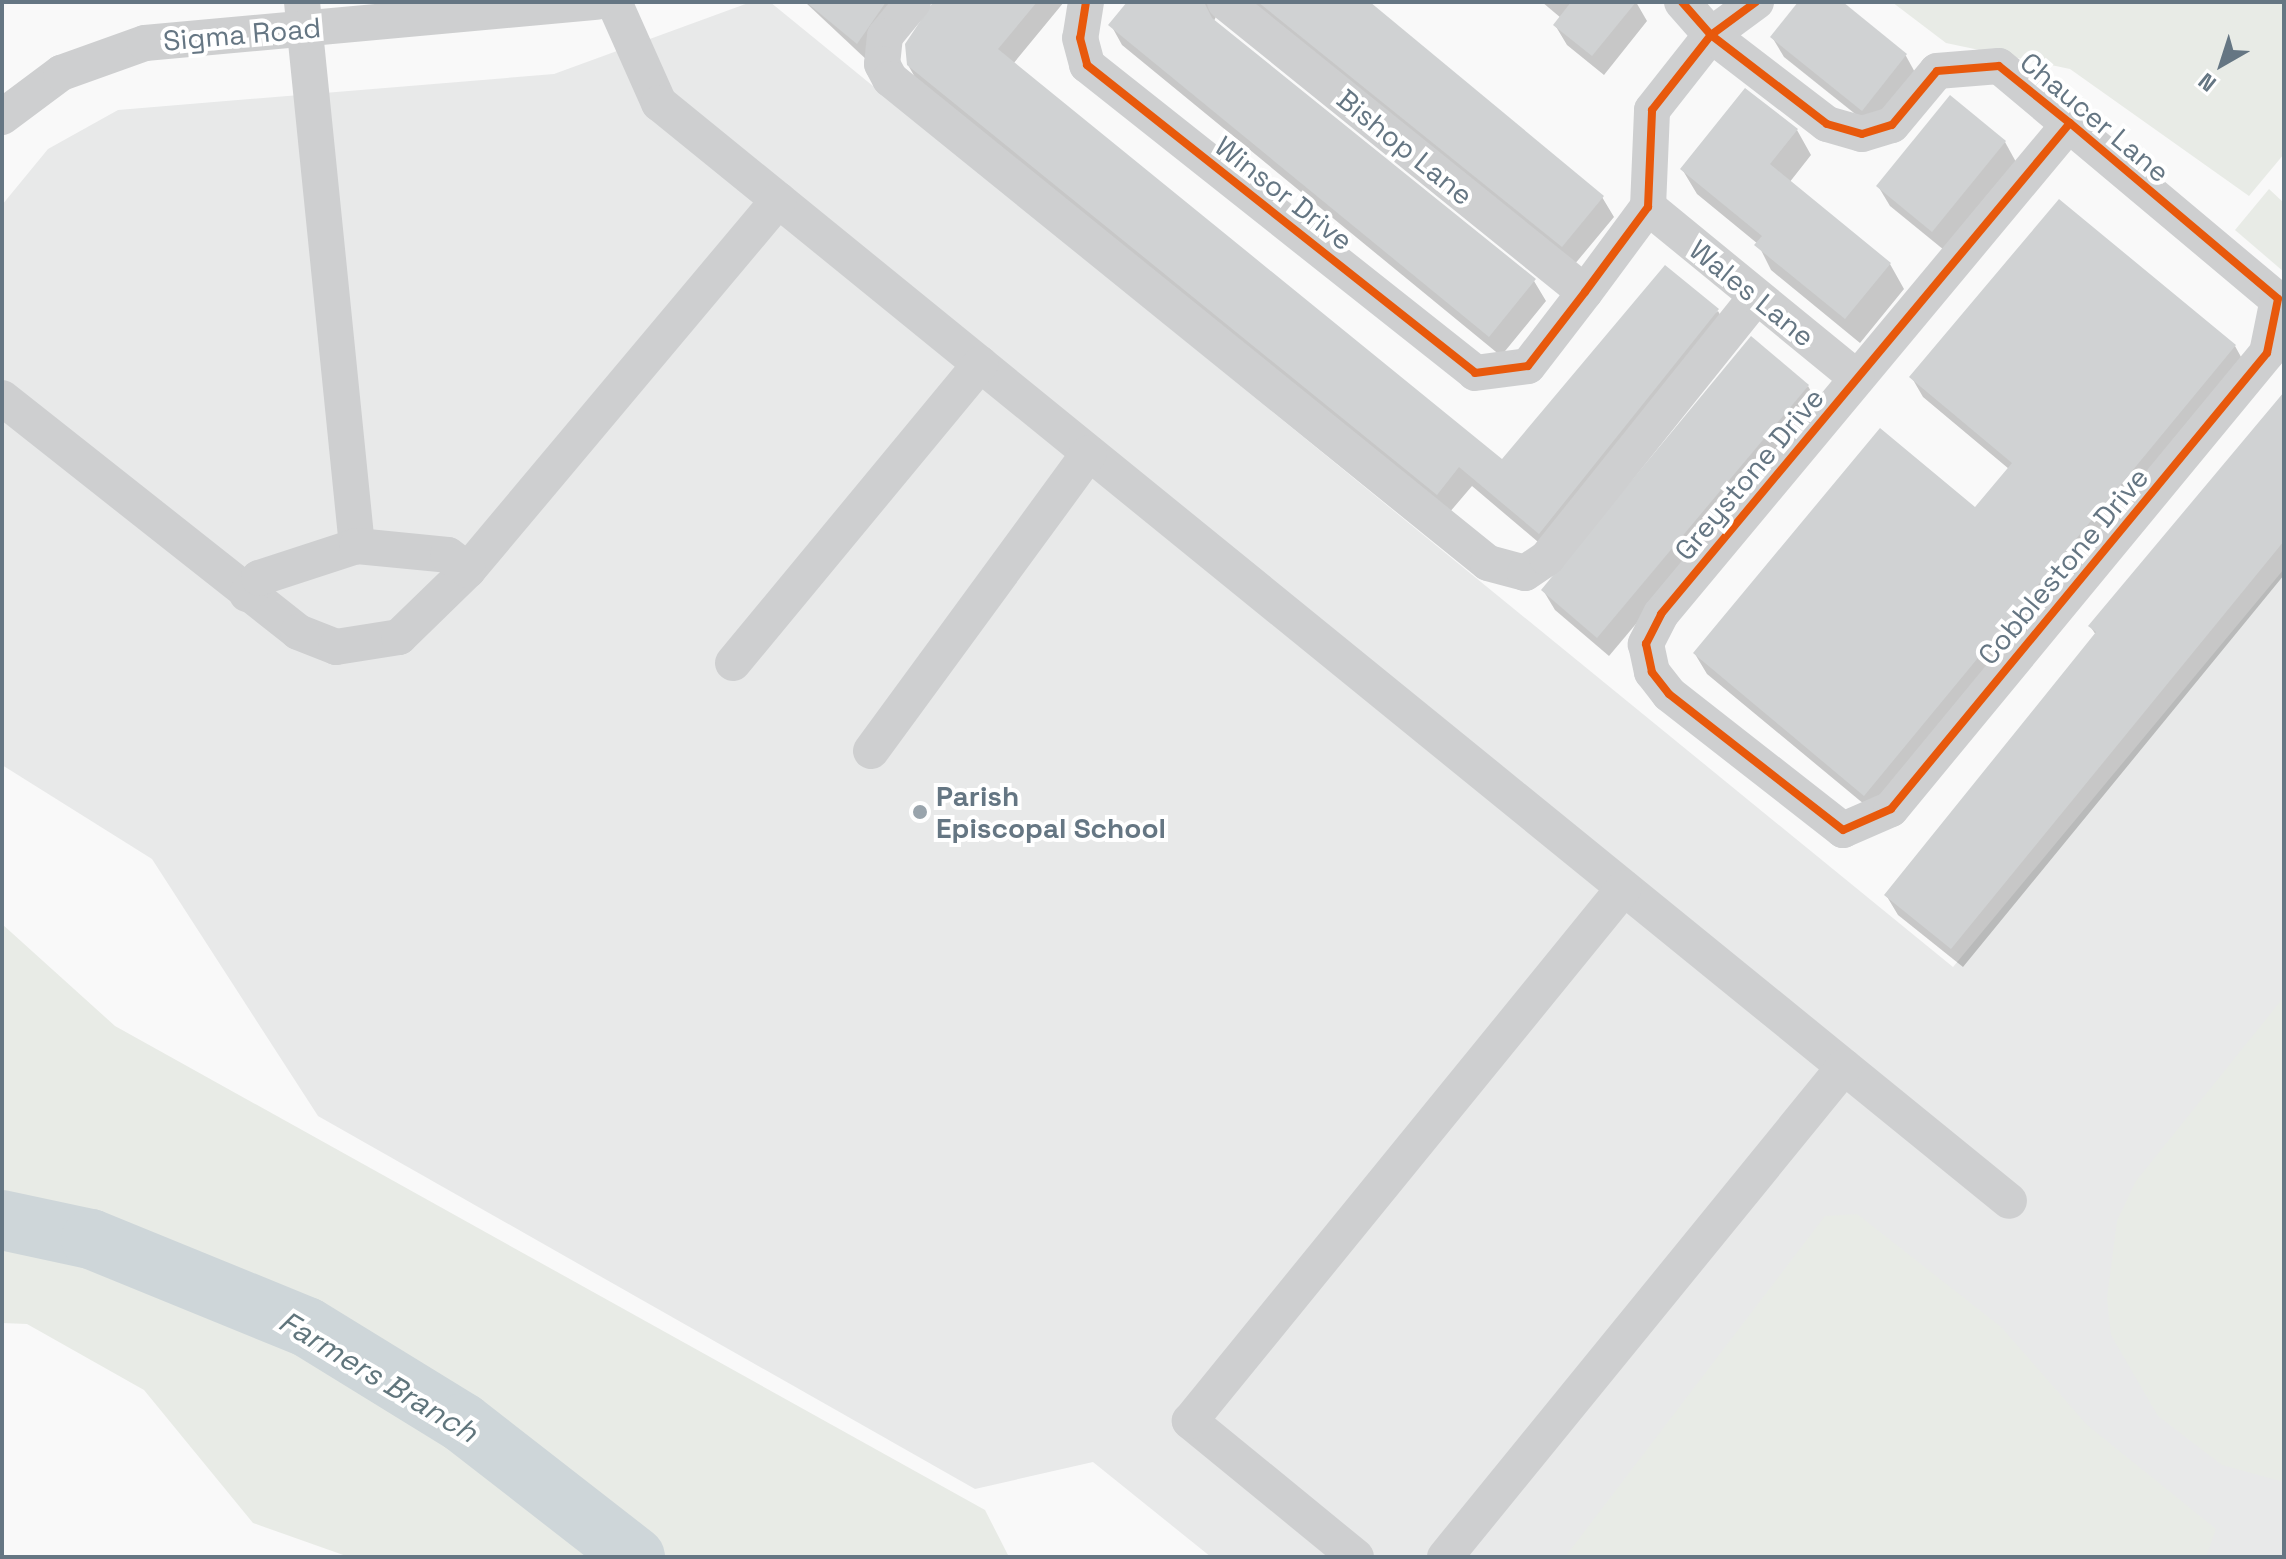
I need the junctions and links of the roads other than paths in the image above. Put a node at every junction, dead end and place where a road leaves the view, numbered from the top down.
1 (596, 2) edge
2 (614, 2) edge
3 (913, 2) edge
4 (1086, 2) edge
5 (1225, 2) edge
6 (1682, 2) edge
7 (1756, 2) edge
8 (304, 15) edge
9 (1712, 18) edge
10 (2, 117) edge
11 (2070, 123) junction
12 (778, 200) junction
13 (1648, 207) junction
14 (1585, 292) junction
15 (1756, 297) junction
16 (2281, 302) edge
17 (980, 364) junction
18 (1857, 378) junction
19 (2, 398) edge
20 (1089, 453) junction
21 (357, 546) junction
22 (468, 570) junction
23 (247, 594) junction
24 (733, 663) dead end
25 (871, 751) dead end
26 (1843, 830) joint
27 (1624, 888) junction
28 (1844, 1067) junction
29 (2009, 1201) dead end
30 (1356, 1557) edge
31 (1445, 1557) edge

1 - 8 street, Sigma Road
2 - 12 street
3 - 15 street
4 - 14 street, Winsor Drive
5 - 14 street, Bishop Lane
6 - 9 street, Chaucer Lane
7 - 9 street
8 - 10 street, Sigma Road
8 - 21 street
9 - 11 street, Chaucer Lane
9 - 13 street
11 - 16 street, Chaucer Lane
11 - 18 street, Greystone Drive
12 - 17 street
12 - 22 street
13 - 14 street
13 - 15 street, Wales Lane
15 - 18 street, Wales Lane
16 - 26 street, Cobblestone Drive
17 - 20 street
17 - 24 street
18 - 26 street, Greystone Drive
19 - 23 street
20 - 25 street
20 - 27 street
21 - 22 street
21 - 23 street
22 - 23 street
27 - 28 street
27 - 30 street
28 - 29 street
28 - 31 street

